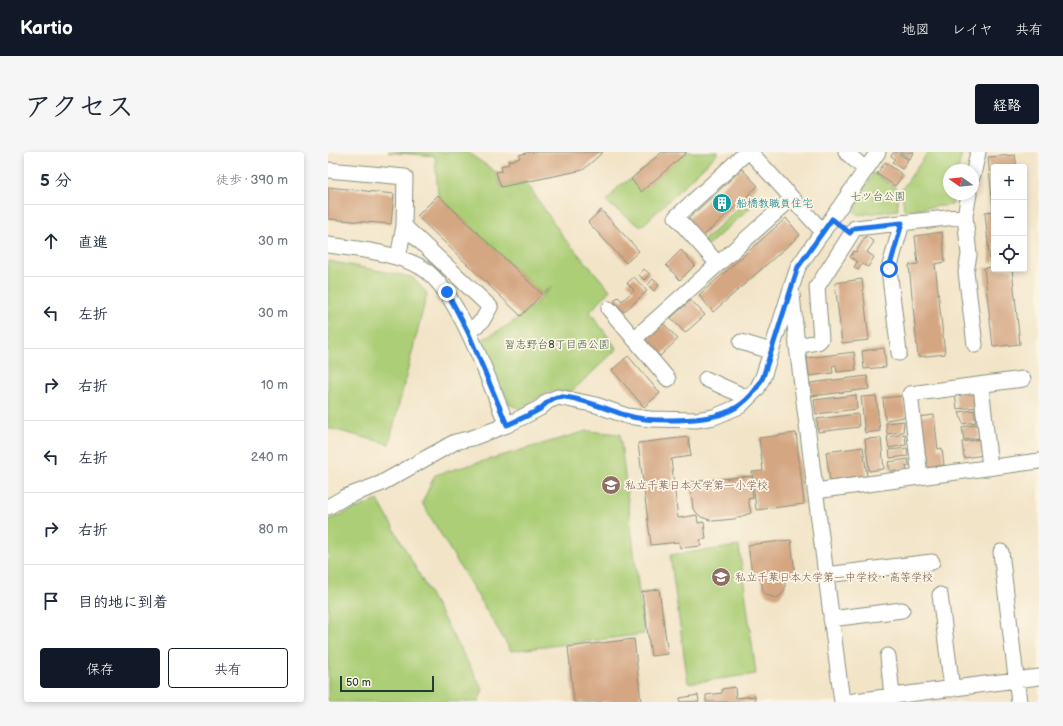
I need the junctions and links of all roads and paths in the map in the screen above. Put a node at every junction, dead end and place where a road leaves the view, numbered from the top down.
1 (747, 152) edge
2 (750, 152) edge
3 (846, 152) edge
4 (878, 152) edge
5 (978, 152) edge
6 (975, 164) edge
7 (328, 170) edge
8 (866, 170) junction
9 (792, 198) junction
10 (968, 200) edge
11 (965, 216) junction
12 (832, 219) junction
13 (902, 223) junction
14 (404, 226) junction
15 (823, 232) junction
16 (850, 233) junction
17 (328, 245) edge
18 (398, 258) junction
19 (718, 264) junction
20 (791, 287) junction
21 (609, 309) dead end
22 (468, 332) junction
23 (634, 339) junction
24 (741, 342) dead end
25 (975, 345) dead end
26 (797, 346) junction
27 (771, 351) junction
28 (899, 353) dead end
29 (668, 379) dead end
30 (706, 379) dead end
31 (1024, 379) dead end
32 (981, 386) junction
33 (748, 398) junction
34 (507, 425) junction
35 (1039, 461) edge
36 (990, 468) junction
37 (920, 476) junction
38 (815, 491) junction
39 (328, 507) edge
40 (1001, 552) dead end
41 (932, 562) dead end
42 (826, 575) junction
43 (940, 595) dead end
44 (902, 610) dead end
45 (831, 618) junction
46 (888, 656) dead end
47 (1039, 677) edge
48 (1016, 680) junction
49 (952, 689) junction
50 (892, 696) junction
51 (842, 702) edge
52 (847, 702) edge
53 (1019, 702) edge

1 - 19 street
2 - 9 street
3 - 8 street
4 - 8 street
5 - 6 street
7 - 14 street
8 - 12 street
9 - 15 street
9 - 19 street
10 - 11 street
11 - 13 street
11 - 25 street
12 - 15 street
12 - 16 street
13 - 16 street
13 - 28 street
14 - 18 street
14 - 22 street
15 - 20 street
16 - 26 street
17 - 18 street
18 - 22 street
19 - 23 street
20 - 26 street
20 - 27 street
21 - 23 street
22 - 34 street
23 - 29 street
24 - 27 street
26 - 38 street
27 - 33 street
30 - 33 street
31 - 32 street
32 - 36 street
32 - 37 street
33 - 34 street
34 - 39 street
35 - 36 street
36 - 37 street
37 - 38 street
38 - 42 street
40 - 48 street
41 - 42 street
42 - 45 street
43 - 49 street
44 - 45 street
45 - 51 street
46 - 50 street
47 - 48 street
48 - 49 street
48 - 53 street
49 - 50 street
50 - 52 street

